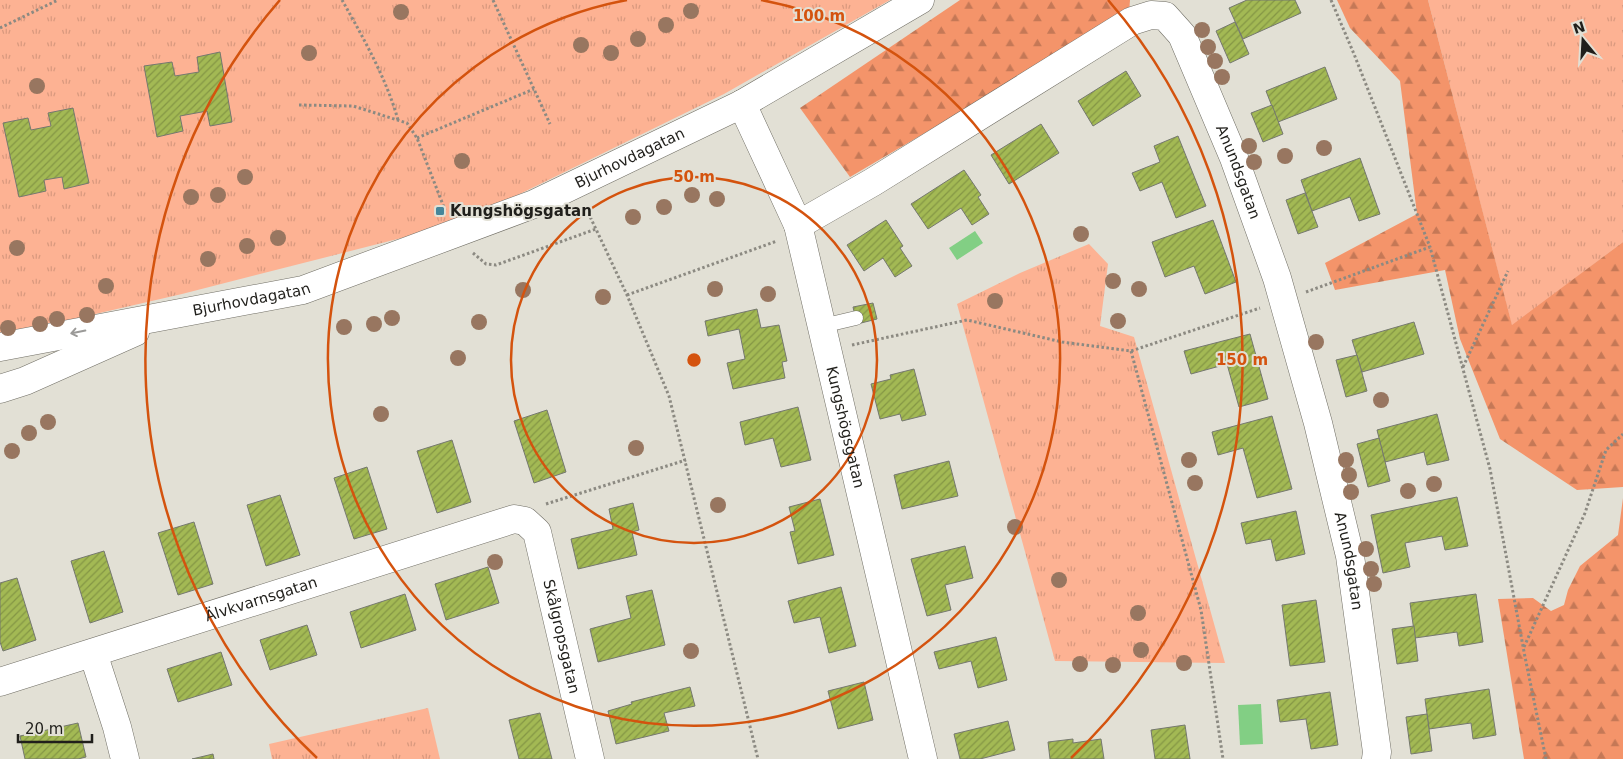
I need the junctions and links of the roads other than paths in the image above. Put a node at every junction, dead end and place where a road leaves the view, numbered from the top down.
1 (920, 0) edge
2 (742, 104) junction
3 (798, 225) junction
4 (178, 314) junction
5 (856, 318) dead end
6 (825, 338) junction
7 (0, 347) edge
8 (0, 389) edge
9 (524, 521) joint
10 (94, 653) junction
11 (0, 682) edge
12 (1376, 756) edge
13 (125, 759) edge
14 (590, 759) edge
15 (923, 759) edge

1 - 2 street, Bjurhovdagatan
2 - 3 street, Kungshögsgatan
2 - 4 street, Bjurhovdagatan
3 - 6 street, Kungshögsgatan
3 - 12 street, Anundsgatan
4 -> 7 street, Bjurhovdagatan
4 - 8 street, Bjurhovdagatan
5 - 6 lane
6 - 15 street, Kungshögsgatan
9 - 10 street, Älvkvarnsgatan
9 - 14 street, Skålgropsgatan
10 - 11 street, Älvkvarnsgatan
10 - 13 street

